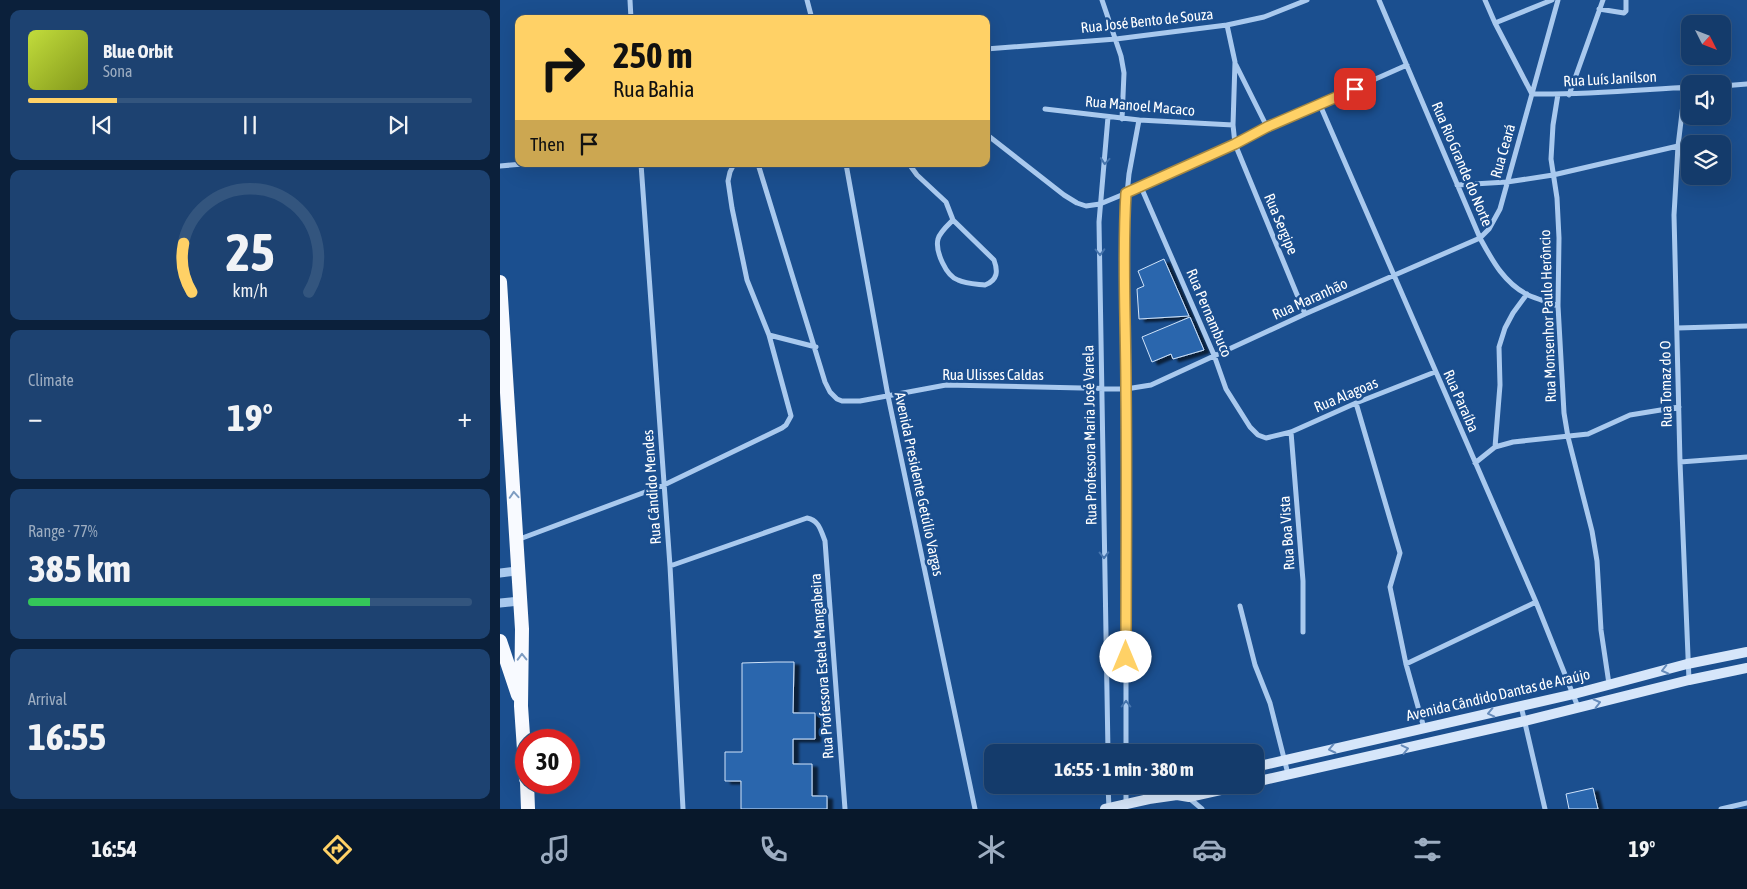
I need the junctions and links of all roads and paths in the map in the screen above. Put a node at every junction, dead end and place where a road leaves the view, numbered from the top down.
1 (630, 0) edge
2 (807, 0) edge
3 (1102, 0) edge
4 (1307, 0) edge
5 (1379, 0) edge
6 (1486, 0) edge
7 (1552, 0) edge
8 (1558, 0) edge
9 (1602, 0) edge
10 (1626, 0) edge
11 (1600, 9) junction
12 (631, 15) edge
13 (811, 15) edge
14 (1496, 23) junction
15 (1227, 25) junction
16 (1116, 39) junction
17 (990, 49) edge
18 (1235, 62) junction
19 (1407, 66) junction
20 (1747, 84) edge
21 (1731, 85) edge
22 (1681, 88) edge
23 (1532, 94) junction
24 (1558, 94) junction
25 (1569, 95) junction
26 (1320, 105) junction
27 (1044, 109) dead end
28 (1108, 118) junction
29 (1122, 118) junction
30 (1139, 120) junction
31 (1233, 125) junction
32 (1682, 125) edge
33 (1267, 127) junction
34 (990, 137) edge
35 (1235, 144) junction
36 (1678, 146) junction
37 (515, 165) edge
38 (500, 166) edge
39 (641, 167) edge
40 (732, 167) edge
41 (759, 167) edge
42 (847, 167) edge
43 (912, 167) edge
44 (1553, 175) junction
45 (1507, 182) junction
46 (1457, 185) junction
47 (1141, 187) junction
48 (1126, 193) junction
49 (1100, 204) junction
50 (953, 220) junction
51 (1480, 238) junction
52 (1394, 276) junction
53 (500, 282) edge
54 (1527, 294) junction
55 (501, 306) edge
56 (1558, 306) junction
57 (1305, 314) junction
58 (1747, 326) edge
59 (1677, 328) junction
60 (769, 335) junction
61 (816, 347) junction
62 (1214, 355) junction
63 (503, 369) edge
64 (1435, 372) junction
65 (1151, 385) joint
66 (1101, 388) junction
67 (1126, 389) junction
68 (888, 396) junction
69 (1356, 403) junction
70 (1679, 407) junction
71 (1291, 432) junction
72 (1568, 437) junction
73 (1266, 438) joint
74 (505, 446) edge
75 (1495, 447) junction
76 (1747, 457) edge
77 (1680, 462) junction
78 (1475, 463) junction
79 (664, 485) junction
80 (516, 540) junction
81 (670, 566) junction
82 (517, 571) junction
83 (500, 573) edge
84 (519, 601) junction
85 (1536, 602) junction
86 (500, 603) edge
87 (1240, 606) dead end
88 (1303, 632) dead end
89 (500, 641) edge
90 (1747, 652) edge
91 (1406, 664) junction
92 (1687, 664) junction
93 (1747, 668) edge
94 (1689, 680) junction
95 (1609, 684) junction
96 (1574, 694) junction
97 (522, 706) junction
98 (1521, 706) junction
99 (1579, 708) junction
100 (1525, 721) junction
101 (1453, 722) junction
102 (1424, 728) junction
103 (523, 729) edge
104 (1456, 737) junction
105 (1108, 744) edge
106 (1126, 744) edge
107 (1353, 744) junction
108 (1284, 760) junction
109 (1356, 760) junction
110 (1264, 765) edge
111 (1288, 775) junction
112 (1264, 780) edge
113 (1108, 794) edge
114 (1126, 794) edge
115 (1172, 794) edge
116 (1187, 794) edge
117 (1200, 794) edge
118 (1189, 797) junction
119 (1747, 803) edge
120 (1126, 804) junction
121 (1149, 804) edge
122 (683, 809) edge
123 (845, 809) edge
124 (975, 809) edge
125 (1108, 809) edge
126 (1202, 809) edge
127 (1544, 809) edge
128 (1722, 809) edge

1 - 12 street
2 - 13 street
3 - 16 street
4 - 15 street, Rua José Bento de Souza
5 - 19 street, Rua Rio Grande do Norte
6 - 14 street
7 - 14 street
8 - 23 street, Rua Ceará
9 - 11 street
10 - 11 street
11 - 25 street
14 - 23 street
15 - 16 street, Rua José Bento de Souza
15 - 18 street
16 - 17 street, Rua José Bento de Souza
16 - 29 street
18 - 31 street, Rua Sergipe
18 - 33 street
19 - 26 street
19 - 46 street, Rua Rio Grande do Norte
20 - 21 street
22 - 25 street, Rua Luís Janílson
23 - 24 street, Rua Luís Janílson
23 - 45 street, Rua Ceará
24 - 25 street, Rua Luís Janílson
24 - 44 street, Rua Monsenhor Paulo Herôncio
26 - 33 street
26 - 52 street, Rua Paraíba
27 - 28 street, Rua Manoel Macaco
28 - 29 street, Rua Manoel Macaco
28 -> 49 street, Rua Professora Maria José Varela
29 - 30 street, Rua Manoel Macaco
30 - 31 street, Rua Manoel Macaco
30 - 48 street
31 - 35 street, Rua Sergipe
32 - 36 street, Rua Tomaz do O
33 - 35 street
34 - 49 street
35 - 47 street
35 - 57 street, Rua Sergipe
36 - 44 street
36 - 59 street, Rua Tomaz do O
37 - 38 street
39 - 79 street, Rua Cândido Mendes
40 - 60 street
41 - 61 street
42 - 68 street, Avenida Presidente Getúlio Vargas
43 - 50 street
44 - 45 street
44 - 56 street, Rua Monsenhor Paulo Herôncio
45 - 46 street
45 - 51 street, Rua Ceará
46 - 51 street, Rua Rio Grande do Norte
47 - 48 street
47 - 62 street, Rua Pernambuco
48 - 49 street
48 - 67 street
49 -> 66 street, Rua Professora Maria José Varela
50 - 50 street
51 - 52 street, Rua Maranhão
51 - 54 street, Rua Rio Grande do Norte
52 - 57 street, Rua Maranhão
52 - 64 street, Rua Paraíba
53 - 55 highway
54 - 56 street, Rua Rio Grande do Norte
54 - 75 street
55 - 63 highway
56 - 72 street, Rua Monsenhor Paulo Herôncio
57 - 62 street, Rua Maranhão
58 - 59 street
59 - 70 street, Rua Tomaz do O
60 - 61 street
60 - 79 street
61 - 68 street, Rua Ulisses Caldas
62 - 65 street, Rua Maranhão
62 - 73 street, Rua Pernambuco
63 - 74 highway
64 - 69 street, Rua Alagoas
64 - 78 street, Rua Paraíba
65 - 67 street, Rua Ulisses Caldas
66 - 67 street, Rua Ulisses Caldas
66 - 68 street, Rua Ulisses Caldas
66 -> 105 street, Rua Professora Maria José Varela
106 -> 67 street
68 - 124 street, Avenida Presidente Getúlio Vargas
69 - 71 street, Rua Alagoas
69 - 91 street
70 - 72 street
70 - 77 street, Rua Tomaz do O
71 - 73 street, Rua Alagoas
71 - 88 street, Rua Boa Vista
72 - 75 street
72 - 95 street, Rua Monsenhor Paulo Herôncio
80 -> 74 highway
75 - 78 street
76 - 77 street
77 - 92 street, Rua Tomaz do O
78 - 85 street, Rua Paraíba
79 - 80 street
79 - 81 street, Rua Cândido Mendes
80 - 82 highway
81 - 122 street, Rua Cândido Mendes
81 - 123 street, Rua Professora Estela Mangabeira
82 - 83 street
82 - 84 highway
84 - 86 street
97 -> 84 highway
85 - 91 street
85 - 96 street, Rua Paraíba
87 - 108 street
89 - 97 highway
90 - 92 main road, Avenida Cândido Dantas de Araújo
91 - 102 street
92 - 94 street, Rua Tomaz do O
92 -> 95 main road, Avenida Cândido Dantas de Araújo
93 - 94 main road, Avenida Cândido Dantas de Araújo
99 -> 94 main road, Avenida Cândido Dantas de Araújo
95 - 96 main road, Avenida Cândido Dantas de Araújo
96 - 98 main road, Avenida Cândido Dantas de Araújo
96 - 99 street, Rua Paraíba
97 - 103 highway
98 - 100 street
98 -> 101 main road, Avenida Cândido Dantas de Araújo
99 - 100 main road, Avenida Cândido Dantas de Araújo
100 - 104 main road, Avenida Cândido Dantas de Araújo
100 - 127 street
101 - 102 main road, Avenida Cândido Dantas de Araújo
101 - 104 main road
102 - 107 main road, Avenida Cândido Dantas de Araújo
109 -> 104 main road, Avenida Cândido Dantas de Araújo
107 -> 108 main road, Avenida Cândido Dantas de Araújo
107 - 109 main road
108 - 110 main road, Avenida Cândido Dantas de Araújo
108 - 111 street
109 - 111 main road, Avenida Cândido Dantas de Araújo
111 - 112 main road, Avenida Cândido Dantas de Araújo
113 - 125 street
114 - 120 street
115 - 121 main road
116 - 118 main road
117 - 118 main road
118 - 126 street
119 - 128 street
120 - 121 main road
120 - 125 main road

